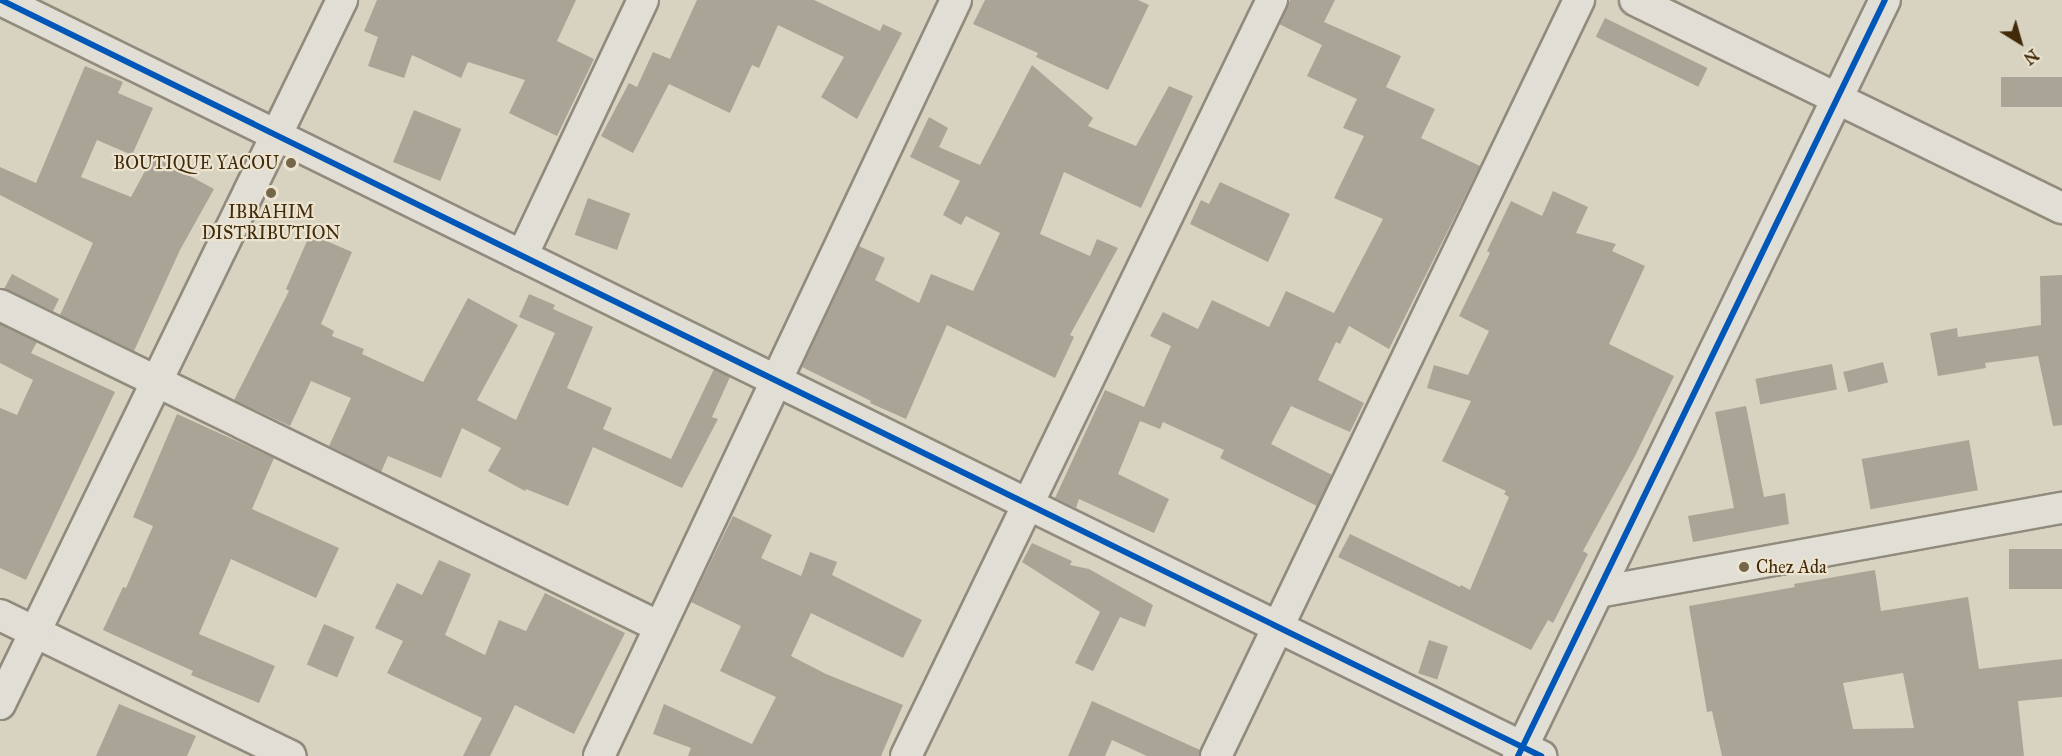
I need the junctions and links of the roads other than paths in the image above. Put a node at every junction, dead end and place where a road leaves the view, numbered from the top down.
1 (1, 0) edge
2 (342, 0) edge
3 (643, 0) edge
4 (956, 0) edge
5 (1272, 0) edge
6 (1578, 0) edge
7 (1635, 0) edge
8 (1885, 0) edge
9 (1837, 99) junction
10 (276, 135) junction
11 (2062, 208) edge
12 (522, 256) junction
13 (0, 305) edge
14 (776, 381) junction
15 (157, 382) junction
16 (1029, 505) junction
17 (2062, 508) edge
18 (1598, 592) junction
19 (0, 615) edge
20 (660, 627) junction
21 (1278, 627) junction
22 (35, 632) junction
23 (0, 704) edge
24 (1527, 753) edge
25 (291, 756) edge
26 (599, 756) edge
27 (906, 756) edge
28 (1216, 756) edge

1 - 10 street
2 - 10 street
3 - 12 street
4 - 14 street
5 - 16 street
6 - 21 street
7 - 9 street
8 - 9 street
9 - 11 street
9 - 18 street
10 - 12 street
10 - 15 street
12 - 14 street
13 - 15 street
14 - 16 street
14 - 20 street
15 - 20 street
15 - 22 street
16 - 21 street
16 - 27 street
17 - 18 street
18 - 24 street
19 - 22 street
20 - 26 street
21 - 24 street
21 - 28 street
22 - 23 street
22 - 25 street

